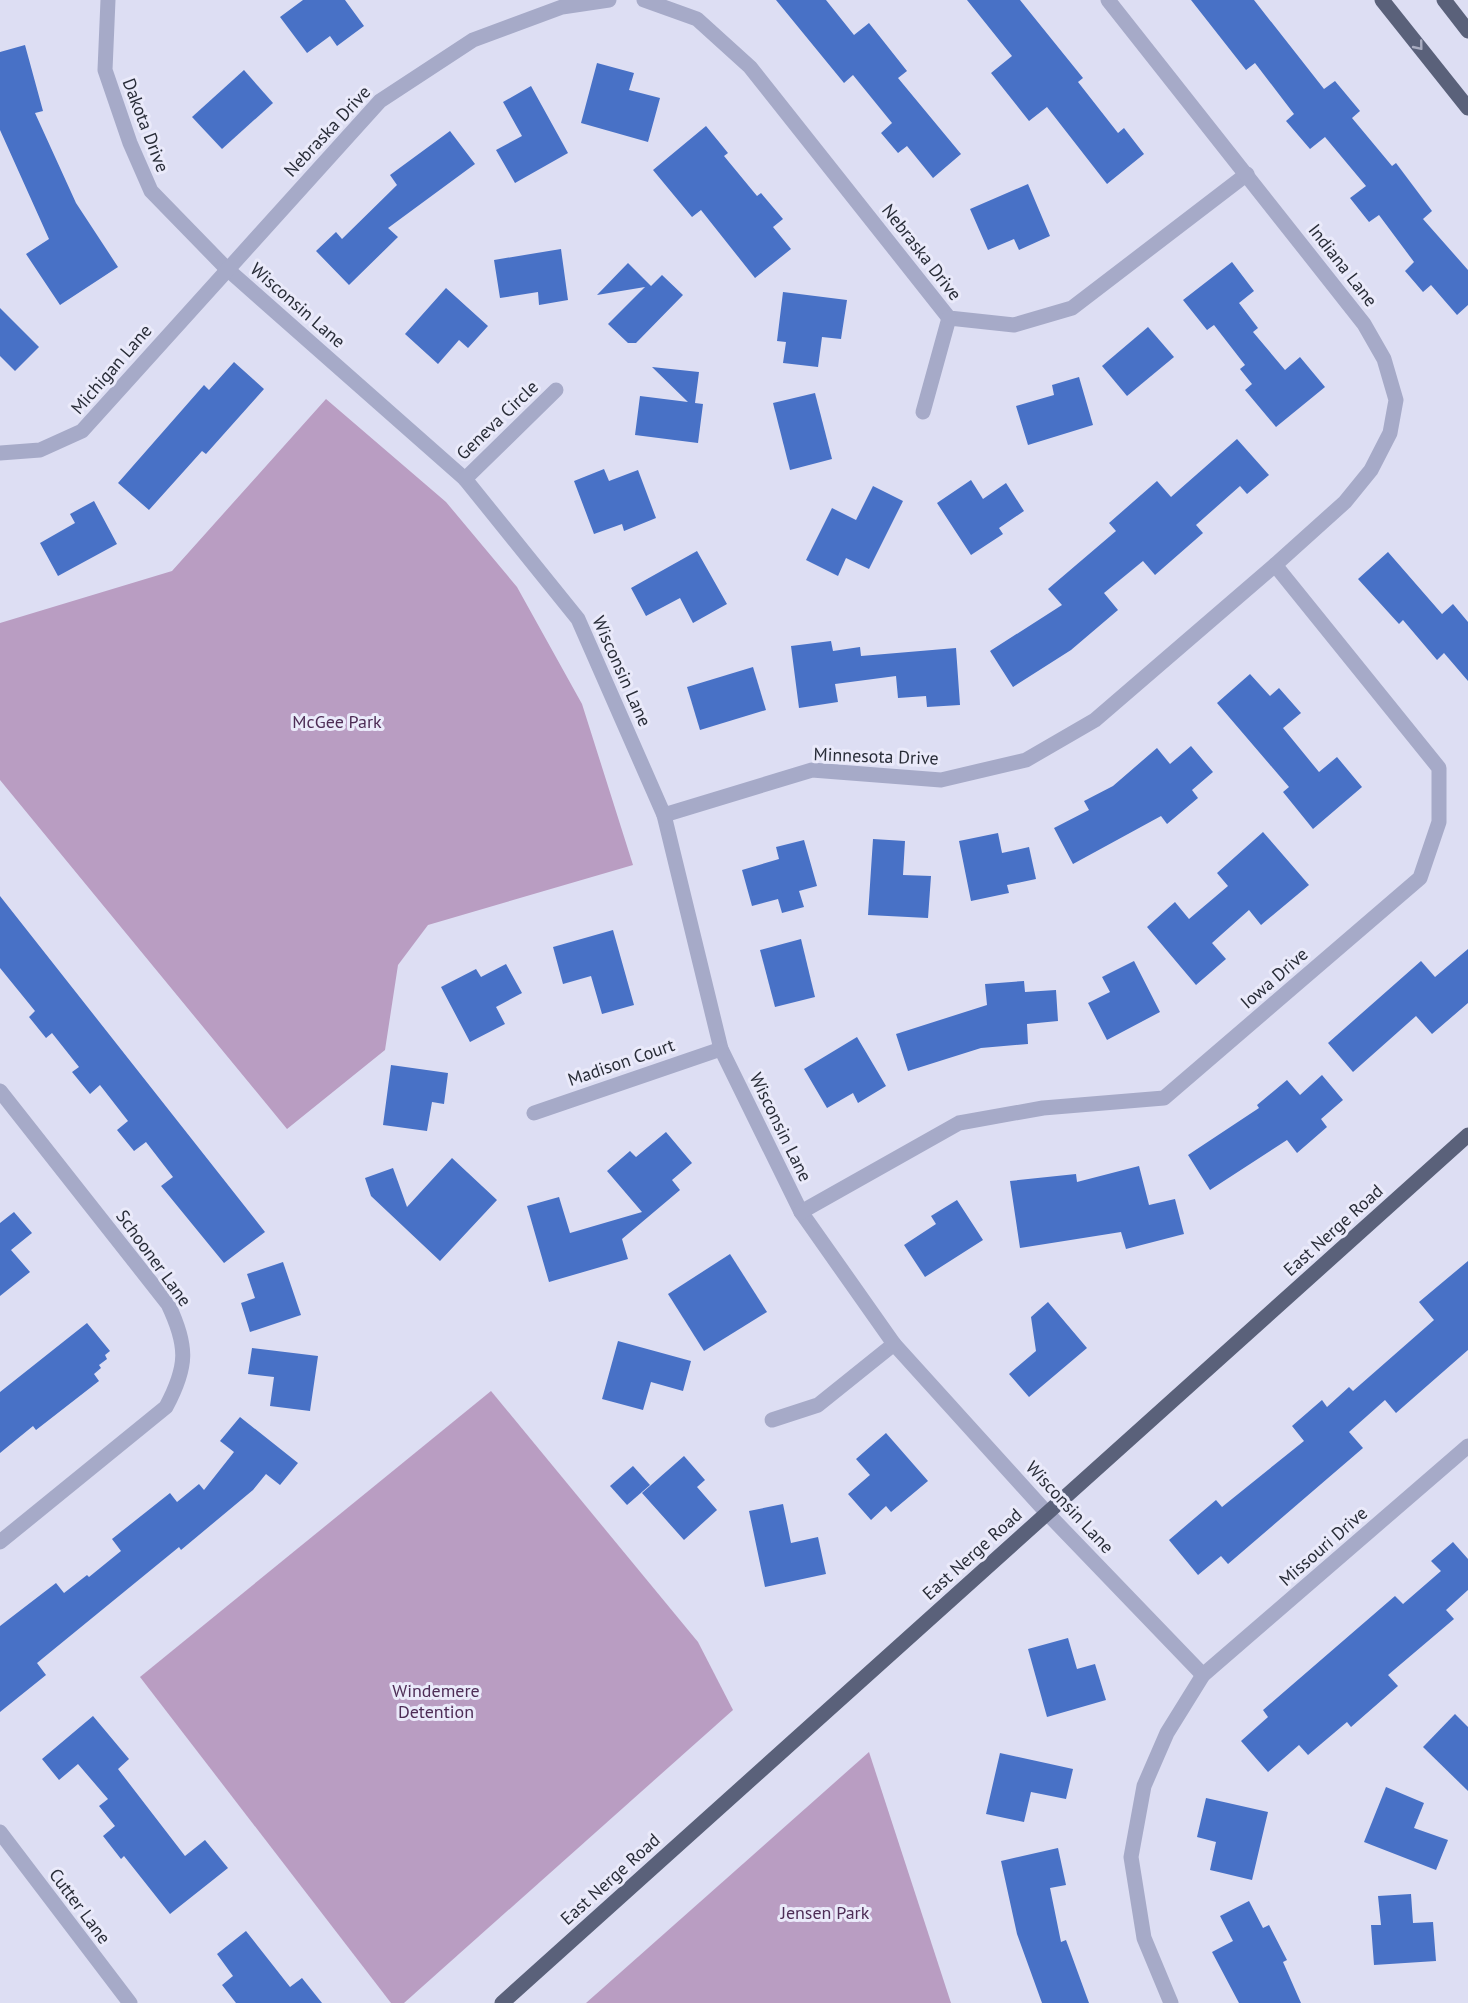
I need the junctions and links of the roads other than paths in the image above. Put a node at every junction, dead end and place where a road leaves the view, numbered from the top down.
1 (108, 0) edge
2 (609, 0) edge
3 (644, 0) edge
4 (1108, 0) edge
5 (1382, 0) edge
6 (1444, 0) edge
7 (1468, 31) edge
8 (1468, 108) edge
9 (1247, 174) junction
10 (226, 268) junction
11 (949, 318) junction
12 (556, 390) dead end
13 (923, 412) dead end
14 (0, 453) edge
15 (465, 479) junction
16 (1275, 565) junction
17 (664, 815) junction
18 (721, 1049) junction
19 (0, 1091) edge
20 (534, 1113) dead end
21 (1468, 1135) edge
22 (801, 1212) junction
23 (894, 1344) junction
24 (772, 1420) dead end
25 (1468, 1446) edge
26 (1047, 1513) junction
27 (0, 1542) edge
28 (1203, 1675) junction
29 (0, 1832) edge
30 (125, 2001) edge
31 (502, 2003) edge
32 (1171, 2003) edge

1 - 10 street, Dakota Drive
2 - 10 street, Nebraska Drive
3 - 11 street, Nebraska Drive
4 - 9 street, Indiana Lane
5 -> 8 main road
6 - 7 main road
9 - 11 street, Nebraska Drive
9 - 16 street, Indiana Lane
10 - 14 street, Michigan Lane
10 - 15 street, Wisconsin Lane
11 - 13 street
12 - 15 street, Geneva Circle
15 - 17 street, Wisconsin Lane
16 - 17 street, Minnesota Drive
16 - 22 street, Iowa Drive
17 - 18 street, Wisconsin Lane
18 - 20 street, Madison Court
18 - 22 street, Wisconsin Lane
19 - 27 street, Schooner Lane
21 - 26 main road, East Nerge Road
22 - 23 street, Wisconsin Lane
23 - 24 street
23 - 26 street, Wisconsin Lane
25 - 28 street, Missouri Drive
26 - 28 street, Wisconsin Lane
26 - 31 main road, East Nerge Road
28 - 32 street
29 - 30 street, Cutter Lane

